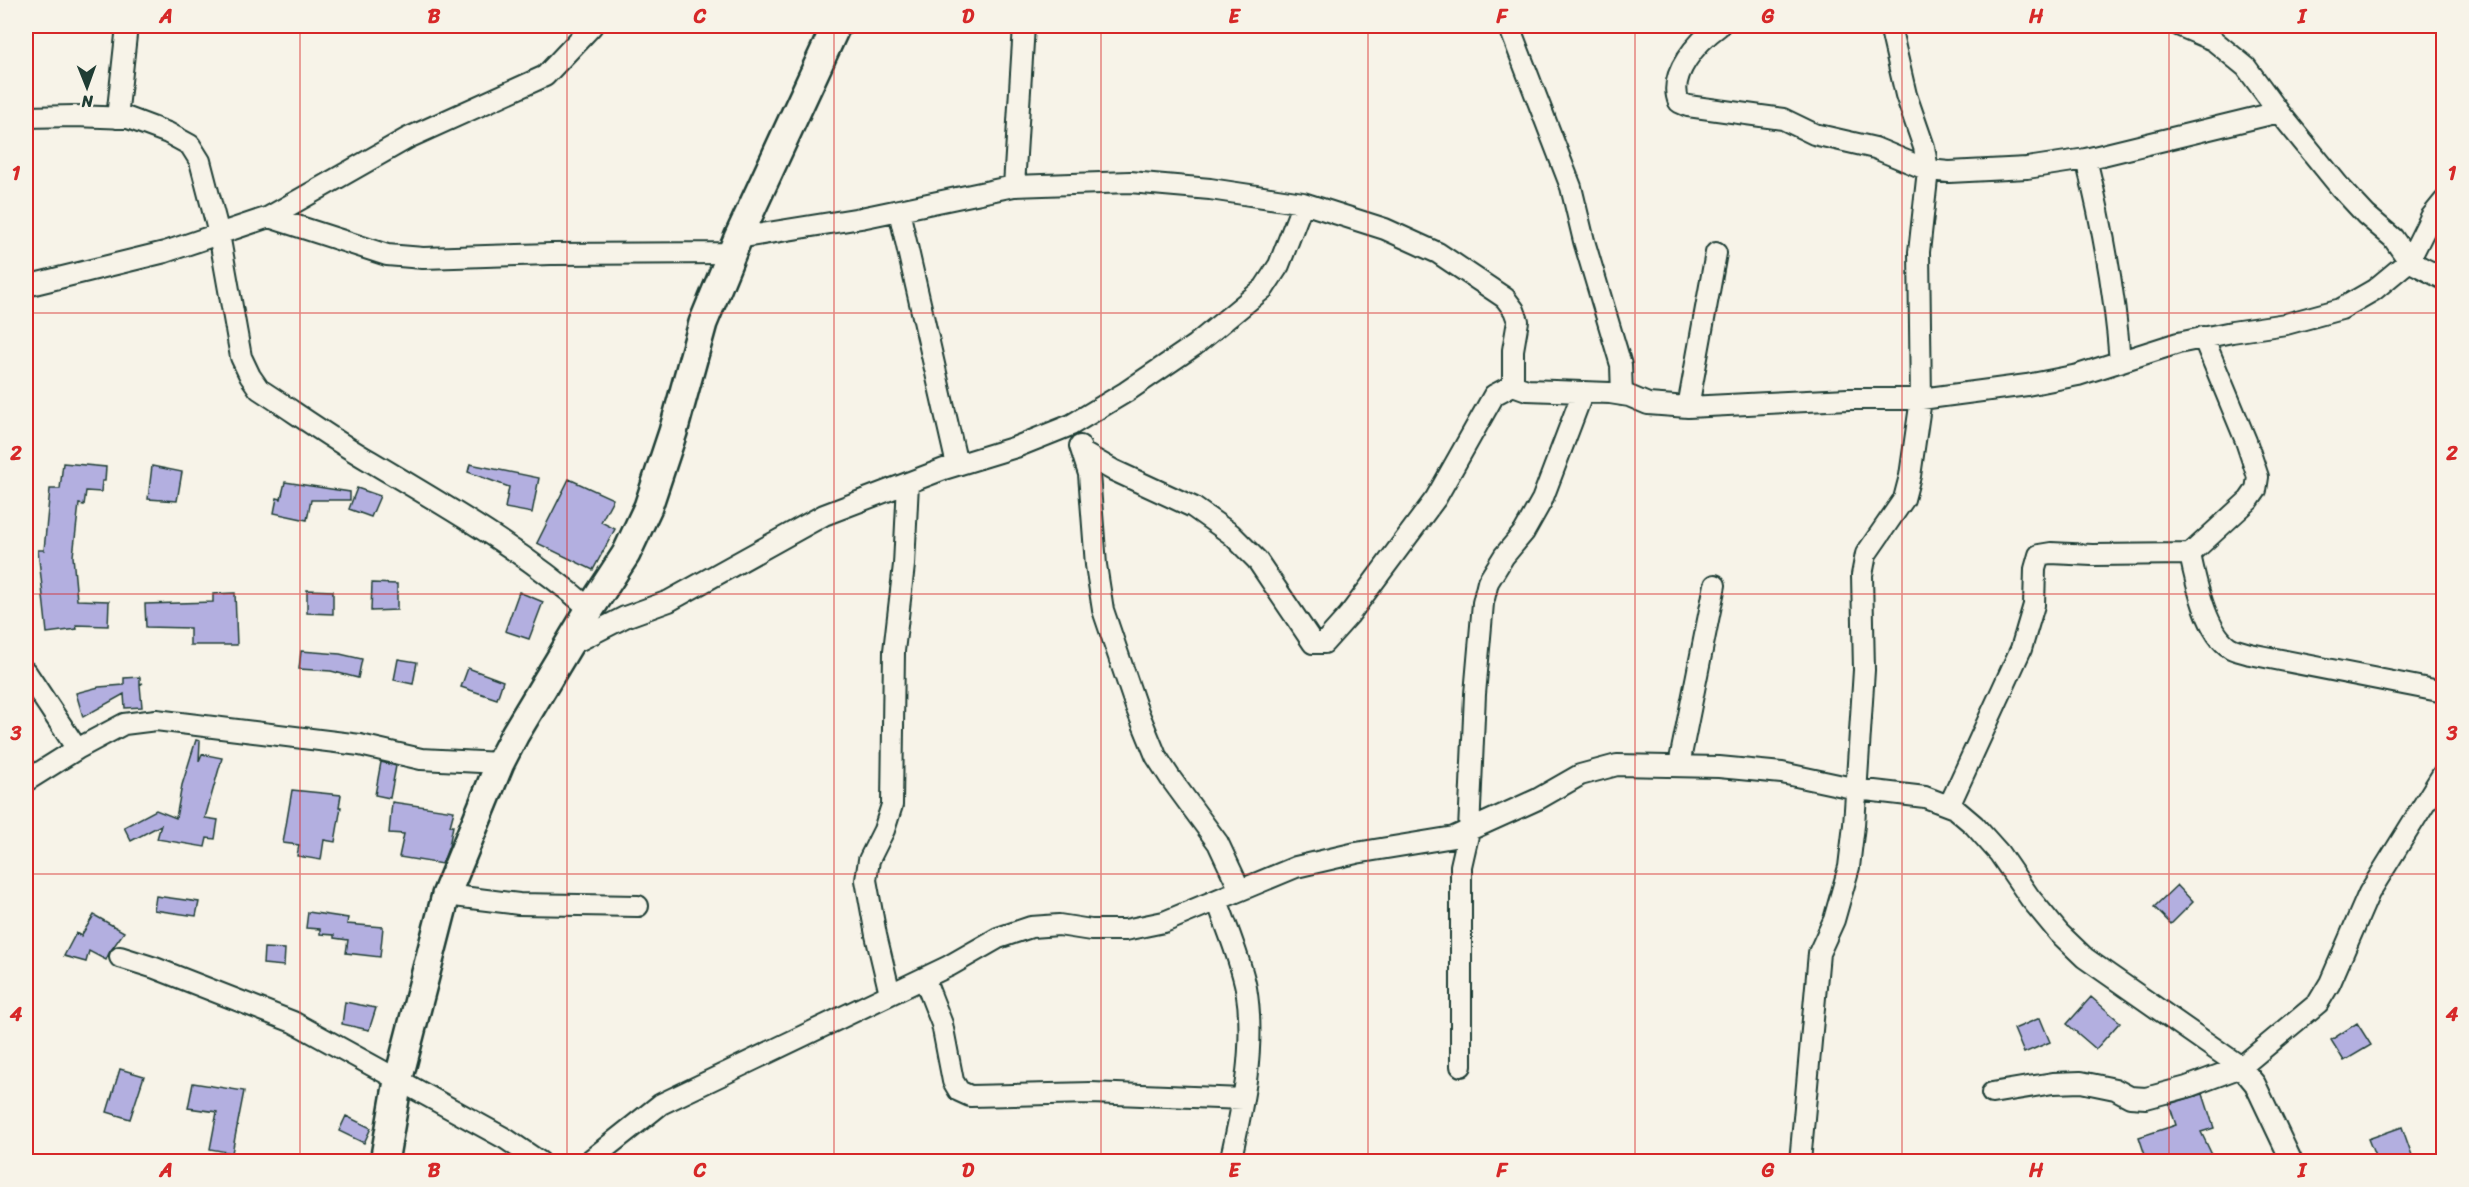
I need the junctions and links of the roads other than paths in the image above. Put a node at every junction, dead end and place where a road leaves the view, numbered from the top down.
1 (127, 26) edge
2 (592, 26) edge
3 (836, 26) edge
4 (1024, 26) edge
5 (1509, 26) edge
6 (1719, 26) edge
7 (1890, 26) edge
8 (2180, 26) edge
9 (2279, 112) junction
10 (26, 117) edge
11 (117, 118) junction
12 (2086, 159) junction
13 (1928, 170) junction
14 (1014, 186) junction
15 (2444, 201) edge
16 (1303, 203) junction
17 (751, 209) junction
18 (898, 211) junction
19 (269, 217) junction
20 (773, 233) junction
21 (219, 234) junction
22 (735, 245) junction
23 (1716, 253) dead end
24 (2409, 261) junction
25 (2444, 279) edge
26 (26, 286) edge
27 (2203, 337) junction
28 (2120, 362) junction
29 (1513, 385) junction
30 (1582, 392) junction
31 (1622, 395) junction
32 (1921, 399) junction
33 (1688, 407) junction
34 (1071, 426) junction
35 (1083, 453) junction
36 (957, 465) junction
37 (908, 483) junction
38 (2190, 554) junction
39 (1715, 585) dead end
40 (590, 609) junction
41 (566, 647) junction
42 (26, 672) edge
43 (2444, 692) edge
44 (77, 749) junction
45 (500, 763) junction
46 (1679, 765) junction
47 (2444, 772) edge
48 (26, 781) edge
49 (1857, 789) junction
50 (1949, 806) junction
51 (1469, 831) junction
52 (1240, 890) junction
53 (447, 895) junction
54 (1217, 900) junction
55 (638, 906) dead end
56 (120, 957) dead end
57 (924, 978) junction
58 (890, 994) junction
59 (1461, 1066) dead end
60 (2241, 1067) junction
61 (398, 1081) junction
62 (1992, 1093) dead end
63 (1243, 1099) junction
64 (384, 1161) edge
65 (540, 1161) edge
66 (588, 1161) edge
67 (1230, 1161) edge
68 (1800, 1161) edge
69 (2292, 1161) edge

1 - 11 street
2 - 19 street
3 - 17 street
4 - 14 street
5 - 31 street
6 - 13 street
7 - 13 street
8 - 9 street
9 - 12 street
9 - 24 street
10 - 11 street
11 - 21 street
12 - 13 street
12 - 28 street
13 - 32 street
14 - 16 street
14 - 18 street
15 - 24 street
16 - 29 street
16 - 34 street
17 - 20 street
17 - 22 street
18 - 20 street
18 - 36 street
19 - 21 street
19 - 22 street
20 - 22 street
21 - 26 street
21 - 40 street
22 - 40 street
23 - 33 street
24 - 25 street
24 - 27 street
27 - 28 street
27 - 38 street
28 - 32 street
29 - 30 street
29 - 35 street
30 - 31 street
30 - 51 street
31 - 33 street
32 - 33 street
32 - 49 street
34 - 35 street
34 - 36 street
35 - 52 street
36 - 37 street
37 - 41 street
37 - 58 street
38 - 43 street
38 - 50 street
39 - 46 street
40 - 41 street
41 - 45 street
42 - 44 street
44 - 45 street
44 - 48 street
45 - 53 street
46 - 49 street
46 - 51 street
47 - 60 street
49 - 50 street
49 - 68 street
50 - 60 street
51 - 52 street
51 - 59 street
52 - 54 street
53 - 55 street
53 - 61 street
54 - 57 street
54 - 63 street
56 - 61 street
57 - 58 street
57 - 63 street
58 - 66 street
60 - 62 street
60 - 69 street
61 - 64 street
61 - 65 street
63 - 67 street

